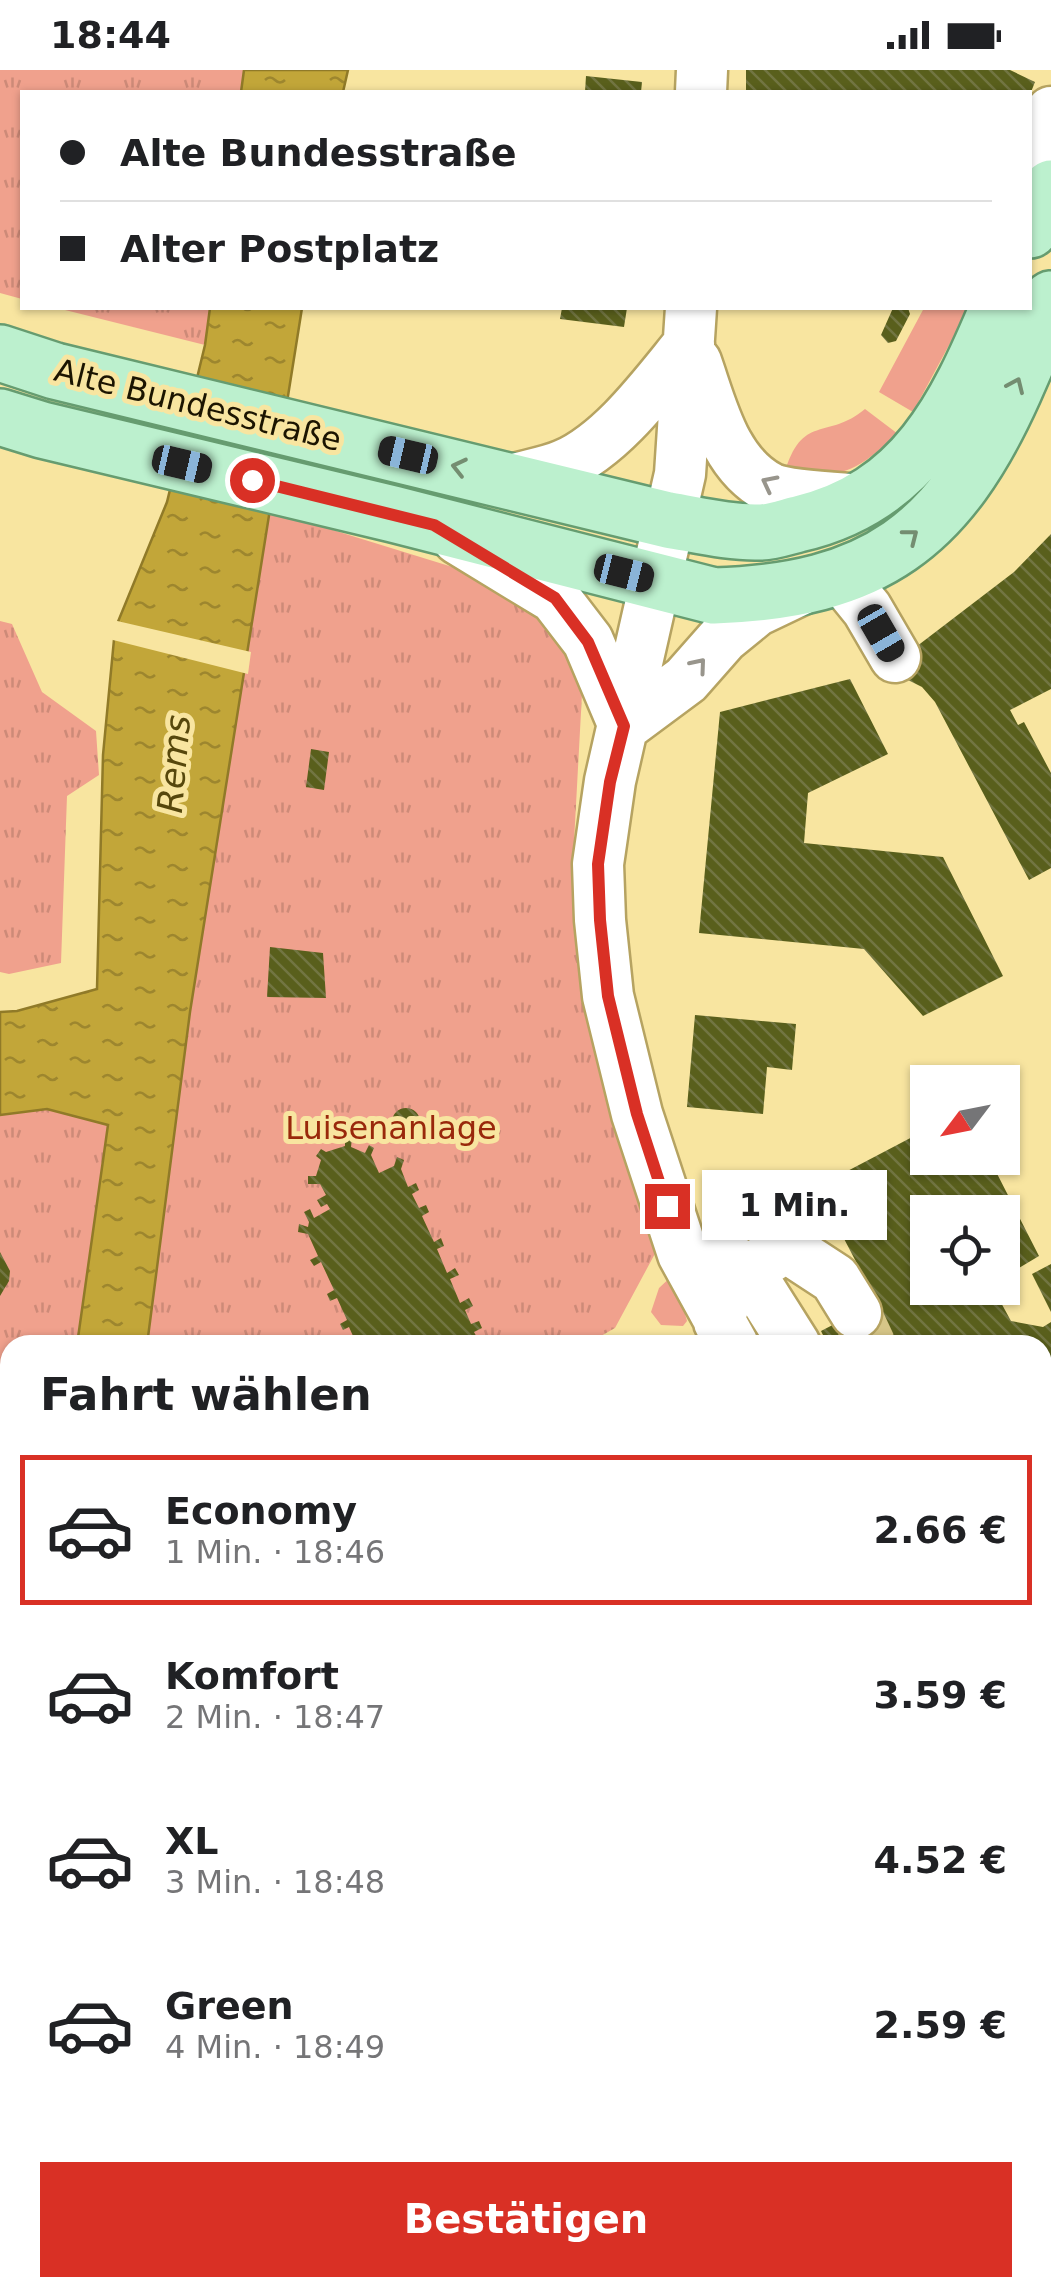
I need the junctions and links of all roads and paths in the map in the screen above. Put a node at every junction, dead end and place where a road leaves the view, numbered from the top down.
1 (1051, 112) edge
2 (1051, 167) edge
3 (1051, 188) edge
4 (1032, 226) edge
5 (1036, 312) edge
6 (690, 326) edge
7 (0, 353) edge
8 (21, 424) edge
9 (511, 480) junction
10 (864, 500) junction
11 (413, 519) junction
12 (668, 520) junction
13 (654, 581) junction
14 (825, 582) junction
15 (895, 657) dead end
16 (624, 726) junction
17 (637, 1114) junction
18 (746, 1276) edge
19 (856, 1312) tunnel mouth
20 (767, 1335) edge
21 (788, 1335) edge

1 - 2 street
3 - 4 main road
5 - 10 main road, Alte Bundesstraße
14 -> 5 main road, Alte Bundesstraße
6 - 9 street
10 -> 6 street
6 - 12 street
9 -> 7 main road, Alte Bundesstraße
8 - 11 main road, Alte Bundesstraße
9 - 12 main road, Alte Bundesstraße
10 - 12 main road, Alte Bundesstraße
11 - 13 main road, Alte Bundesstraße
11 - 16 street
12 - 13 street
13 - 14 main road, Alte Bundesstraße
13 - 16 street
14 - 15 street
16 -> 14 street
16 - 17 street
17 - 18 street
17 - 18 street
18 - 19 street
18 - 20 street
18 - 21 street

